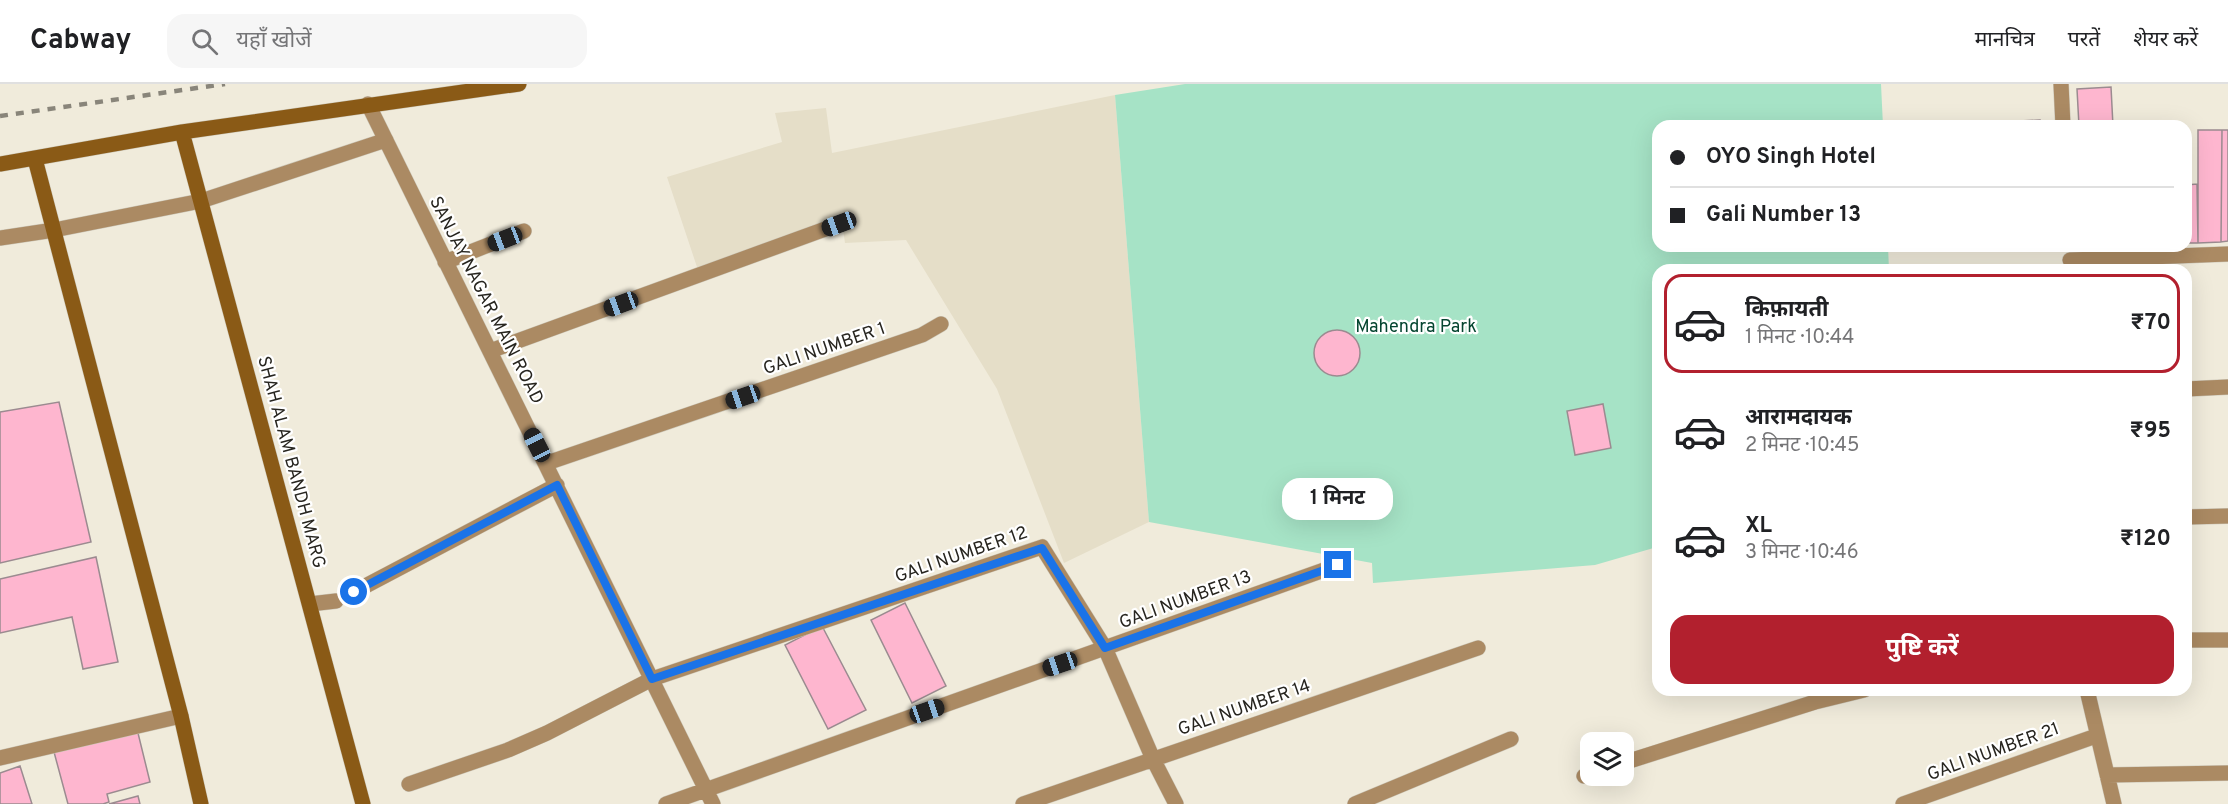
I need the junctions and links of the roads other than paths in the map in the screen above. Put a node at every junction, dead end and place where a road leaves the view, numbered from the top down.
1 (519, 84) edge
2 (2061, 84) edge
3 (368, 104) junction
4 (2063, 120) edge
5 (182, 132) junction
6 (386, 140) junction
7 (35, 159) junction
8 (0, 164) edge
9 (201, 201) junction
10 (839, 224) dead end
11 (54, 230) junction
12 (524, 231) dead end
13 (0, 238) edge
14 (2228, 254) edge
15 (2069, 259) edge
16 (446, 262) junction
17 (941, 324) dead end
18 (490, 351) junction
19 (2228, 387) edge
20 (2192, 389) edge
21 (547, 464) junction
22 (557, 485) junction
23 (2228, 516) edge
24 (2192, 517) edge
25 (1338, 565) dead end
26 (354, 592) dead end
27 (336, 601) dead end
28 (310, 604) junction
29 (2192, 640) edge
30 (2228, 640) edge
31 (1105, 648) junction
32 (1478, 648) dead end
33 (652, 679) junction
34 (1840, 696) edge
35 (2087, 696) edge
36 (181, 716) junction
37 (2096, 736) junction
38 (1511, 740) dead end
39 (0, 758) edge
40 (1152, 759) junction
41 (1634, 760) edge
42 (2228, 773) edge
43 (2107, 775) junction
44 (410, 784) dead end
45 (706, 789) junction
46 (201, 804) edge
47 (363, 804) edge
48 (666, 804) edge
49 (713, 804) edge
50 (1023, 804) edge
51 (1176, 804) edge
52 (1355, 804) edge
53 (1903, 804) edge
54 (2114, 804) edge

1 - 3 street
2 - 4 street
3 - 5 street
3 - 6 street, SANJAY NAGAR MAIN ROAD
5 - 7 street
5 - 9 street, SHAH ALAM BANDH MARG
6 - 9 street
6 - 16 street, SANJAY NAGAR MAIN ROAD
7 - 8 street
7 - 11 street
9 - 11 street
9 - 28 street, SHAH ALAM BANDH MARG
10 - 18 street
11 - 13 street
11 - 36 street
12 - 16 street
14 - 15 street
16 - 18 street, SANJAY NAGAR MAIN ROAD
17 - 21 street, GALI NUMBER 1
18 - 21 street, SANJAY NAGAR MAIN ROAD
19 - 20 street
21 - 22 street, SANJAY NAGAR MAIN ROAD
22 - 26 street
22 - 33 street, SANJAY NAGAR MAIN ROAD
23 - 24 street
25 - 31 street, GALI NUMBER 13
27 - 28 street
28 - 47 street, SHAH ALAM BANDH MARG
29 - 30 street
31 - 33 street, GALI NUMBER 12
31 - 40 street, GALI NUMBER 12
31 - 45 street, GALI NUMBER 13
32 - 40 street, GALI NUMBER 14
33 - 44 street
33 - 45 street, SANJAY NAGAR MAIN ROAD
34 - 41 street
35 - 37 street
36 - 39 street
36 - 46 street
37 - 43 street
37 - 53 street, GALI NUMBER 21
38 - 52 street
40 - 50 street, GALI NUMBER 14
40 - 51 street, GALI NUMBER 12
42 - 43 street
43 - 54 street
45 - 48 street, GALI NUMBER 13
45 - 49 street, SANJAY NAGAR MAIN ROAD

